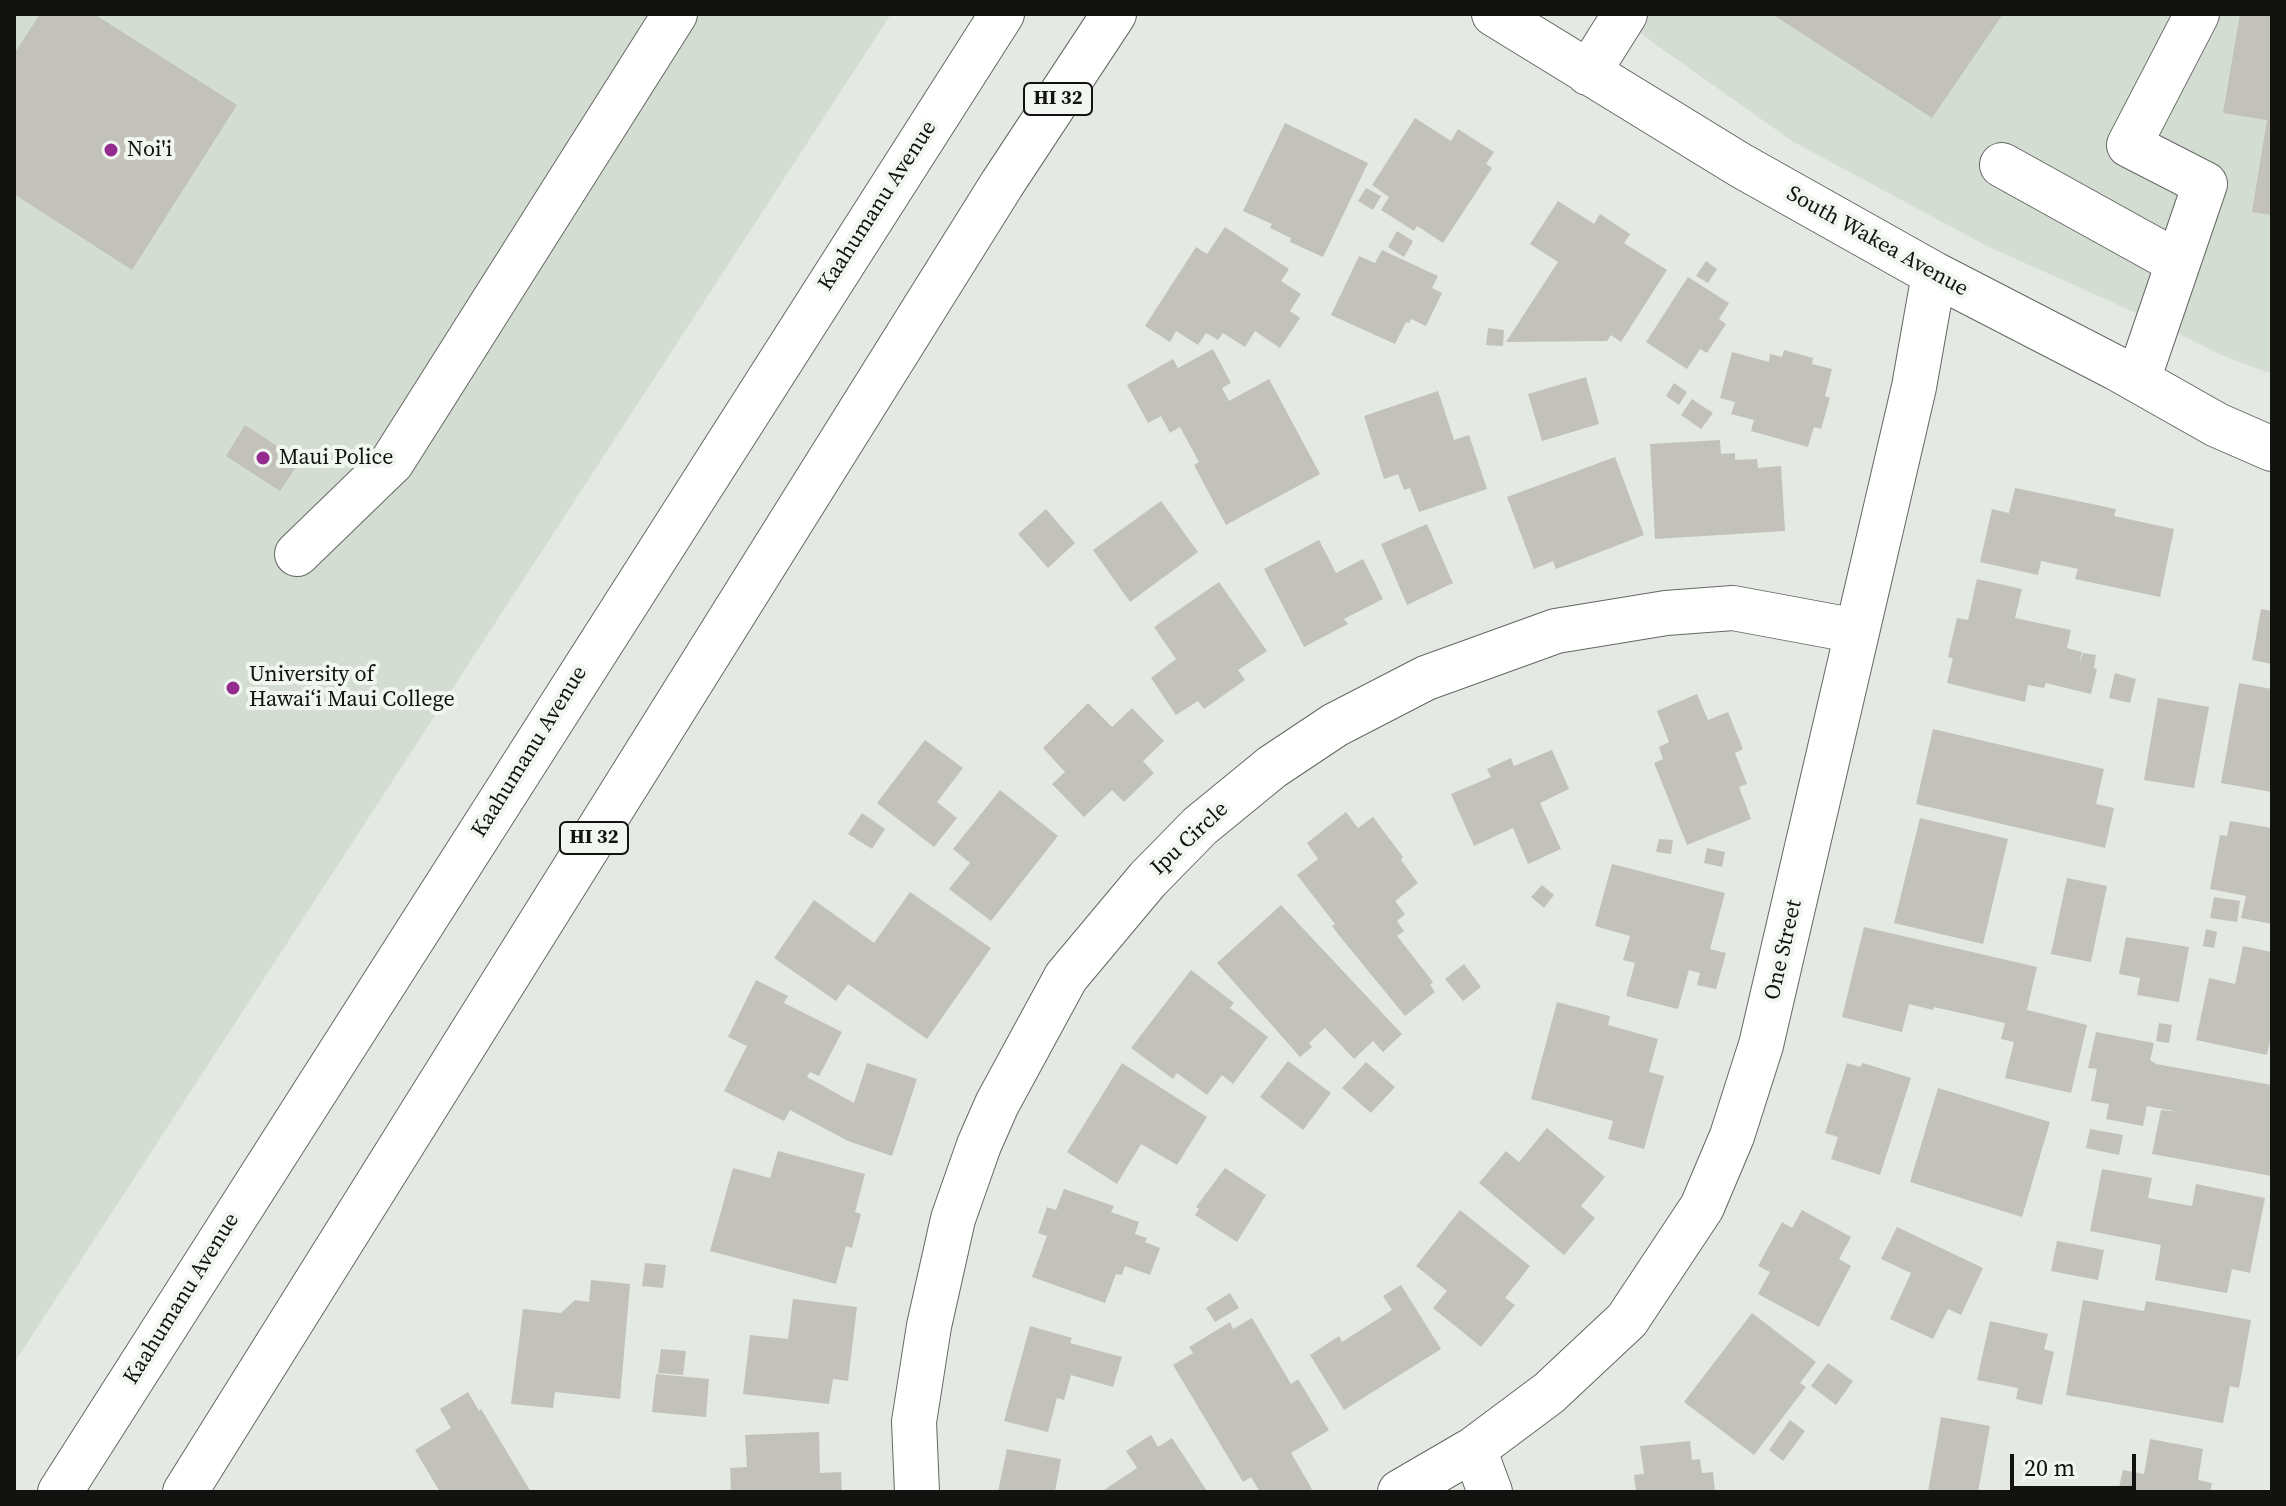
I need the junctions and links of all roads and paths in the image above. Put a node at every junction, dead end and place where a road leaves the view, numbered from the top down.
1 (675, 14) edge
2 (1002, 14) edge
3 (1114, 14) edge
4 (1494, 14) edge
5 (1625, 14) edge
6 (2197, 14) edge
7 (1588, 73) junction
8 (2002, 165) dead end
9 (2177, 262) junction
10 (1934, 274) junction
11 (2138, 380) junction
12 (2272, 449) edge
13 (297, 554) dead end
14 (1857, 631) junction
15 (1474, 1449) junction
16 (60, 1492) edge
17 (185, 1492) edge
18 (917, 1492) edge
19 (1400, 1492) edge
20 (1490, 1492) edge

1 - 13 street
2 - 16 street, Kaahumanu Avenue
3 - 17 street, HI 32
4 - 7 street, South Wakea Avenue
5 - 7 street
6 - 9 street
7 - 10 street, South Wakea Avenue
8 - 9 street
9 - 11 street
10 - 11 street, South Wakea Avenue
10 - 14 street, One Street
11 - 12 street, South Wakea Avenue
14 - 15 street, One Street
14 - 18 street, Ipu Circle
15 - 19 street, One Street
15 - 20 street

